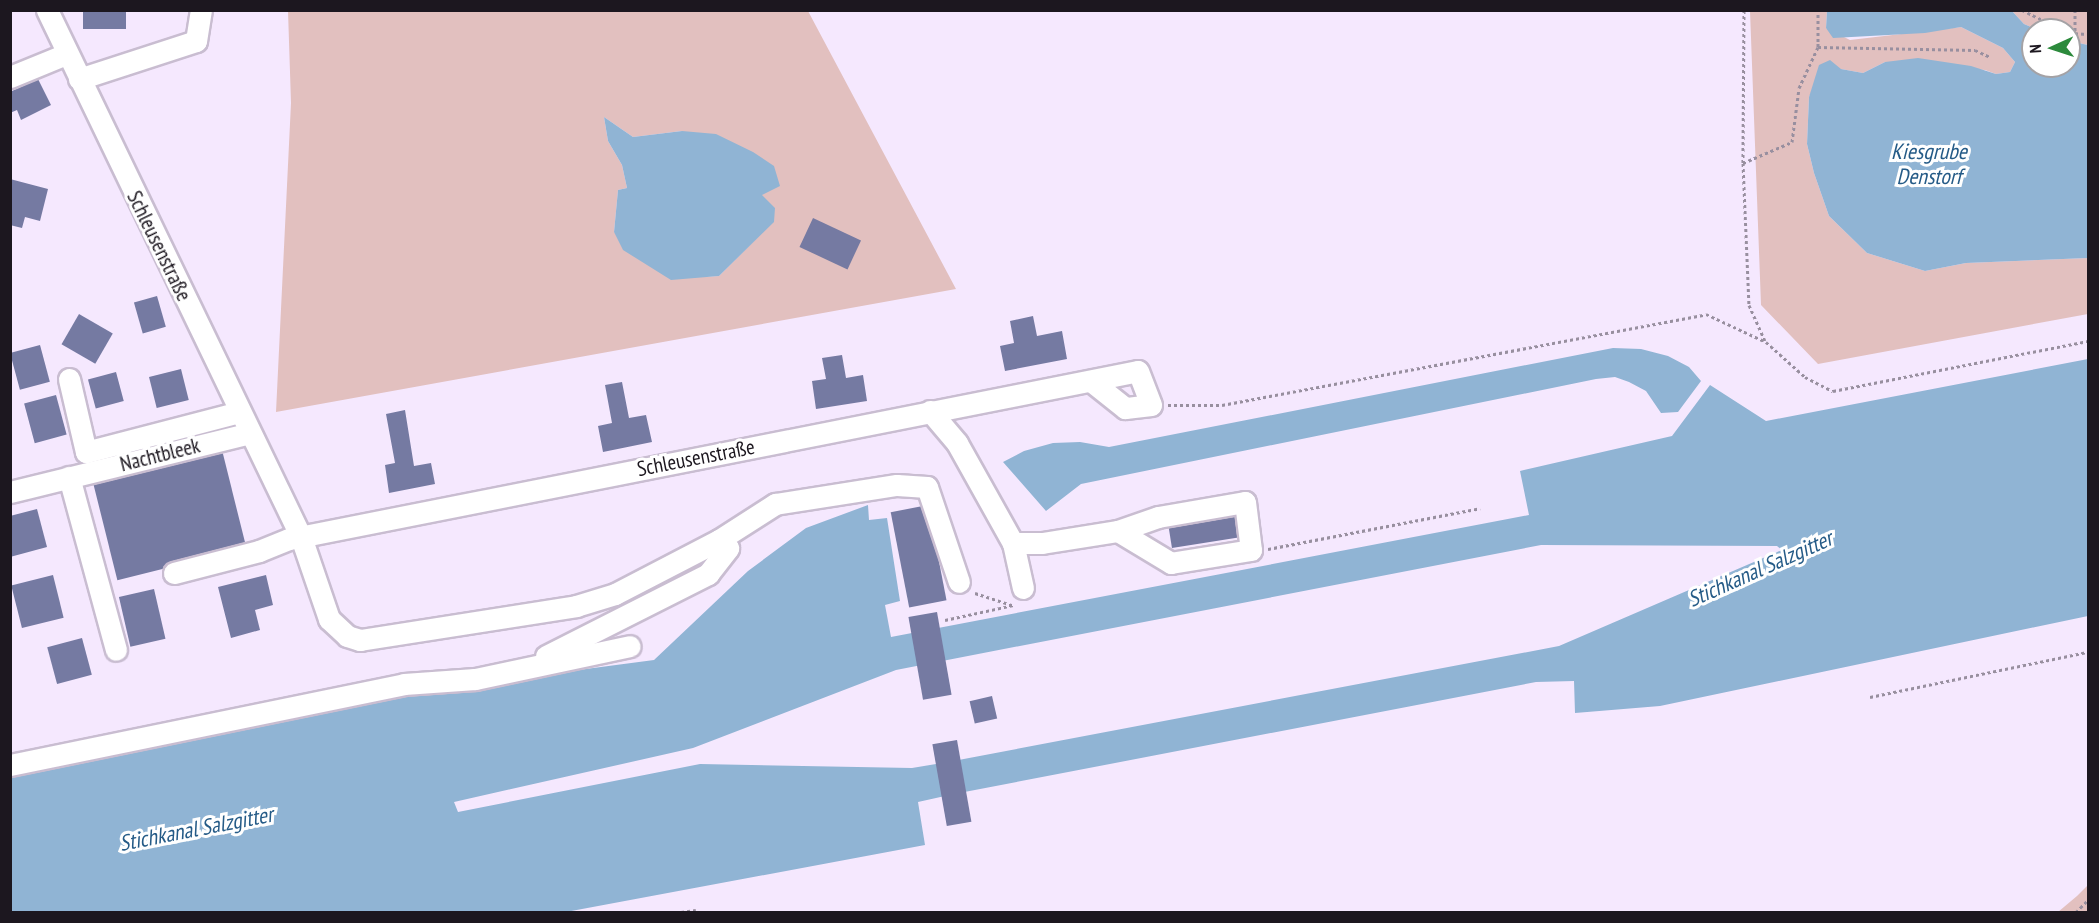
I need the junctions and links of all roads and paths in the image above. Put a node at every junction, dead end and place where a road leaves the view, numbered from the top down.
1 (47, 10) edge
2 (201, 10) edge
3 (1744, 10) edge
4 (1818, 10) edge
5 (2022, 10) edge
6 (2038, 18) edge
7 (1818, 47) junction
8 (66, 54) junction
9 (1990, 57) dead end
10 (10, 77) edge
11 (79, 79) junction
12 (1743, 163) junction
13 (2088, 341) edge
14 (1766, 342) junction
15 (69, 379) dead end
16 (1091, 381) junction
17 (1151, 405) junction
18 (930, 411) junction
19 (240, 412) junction
20 (250, 433) junction
21 (69, 477) junction
22 (10, 492) edge
23 (1480, 508) dead end
24 (1118, 531) junction
25 (301, 537) junction
26 (719, 540) junction
27 (1013, 543) junction
28 (1251, 550) junction
29 (174, 573) dead end
30 (959, 582) joint
31 (1018, 597) junction
32 (945, 620) dead end
33 (630, 646) dead end
34 (116, 650) dead end
35 (2088, 652) edge
36 (533, 664) junction
37 (1870, 697) dead end
38 (10, 765) edge
39 (2088, 900) edge
40 (696, 910) dead end
41 (681, 912) edge
42 (2076, 912) edge

1 - 8 street, Schleusenstraße
2 - 11 street
3 - 12 path
4 - 7 path
5 - 6 path
7 - 9 path
7 - 12 path
8 - 10 street
8 - 11 street, Schleusenstraße
11 - 19 street, Schleusenstraße
12 - 14 path
13 - 14 path
14 - 17 path
15 - 19 street
16 - 17 street
16 - 17 street, Schleusenstraße
16 - 18 street, Schleusenstraße
18 - 25 street, Schleusenstraße
18 - 27 street
19 - 20 street, Schleusenstraße
20 - 21 street, Nachtbleek
20 - 25 street, Schleusenstraße
21 - 22 street, Nachtbleek
21 - 34 street
23 - 28 path
24 - 27 street
24 - 28 street
24 - 28 street
25 - 26 street, Schleusenstraße
25 - 29 street
26 - 30 street
26 - 36 street
27 - 31 street
30 - 31 path
31 - 32 path
33 - 36 street
35 - 37 path
36 - 38 street
39 - 42 path
40 - 41 path

